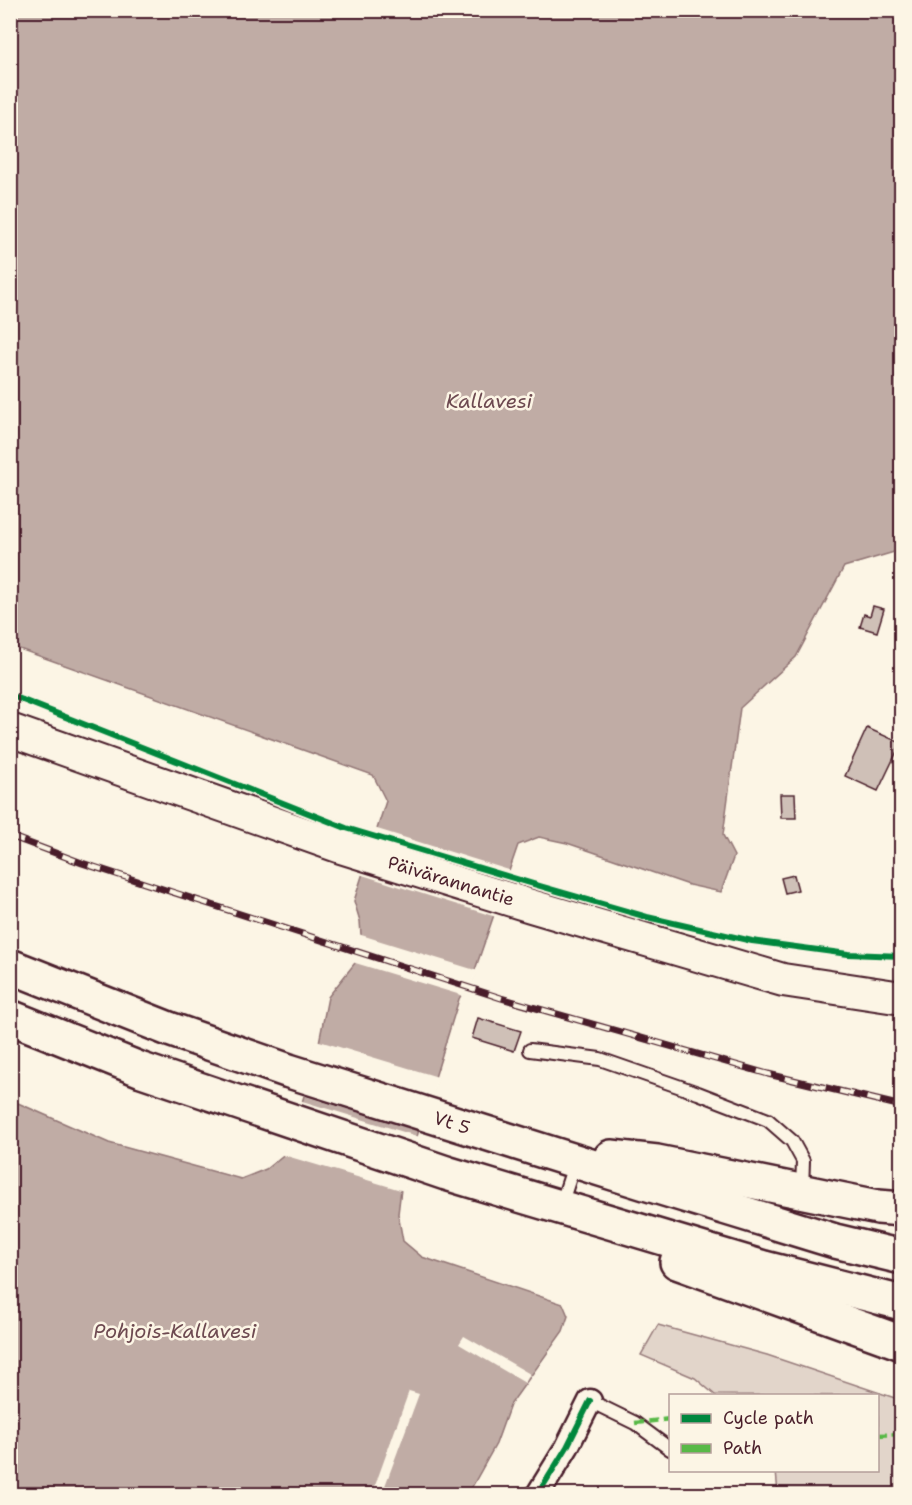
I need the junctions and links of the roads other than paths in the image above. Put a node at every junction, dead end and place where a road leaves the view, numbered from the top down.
1 (10, 730) edge
2 (10, 966) edge
3 (902, 998) edge
4 (10, 1017) edge
5 (530, 1050) dead end
6 (533, 1148) junction
7 (575, 1161) junction
8 (802, 1191) junction
9 (560, 1208) junction
10 (902, 1209) edge
11 (596, 1219) junction
12 (902, 1257) edge
13 (902, 1303) edge
14 (902, 1343) edge
15 (590, 1401) joint
16 (669, 1448) edge
17 (538, 1494) edge

1 - 3 main road, Päivärannantie
2 - 6 highway, Vt 5
4 - 9 highway
5 - 8 lane
6 - 7 highway, Vt 5
6 - 8 highway
7 - 9 lane
7 - 12 highway, Vt 5
8 - 10 highway
9 - 11 highway
11 - 13 highway
11 - 14 highway
15 - 16 lane
15 - 17 street

